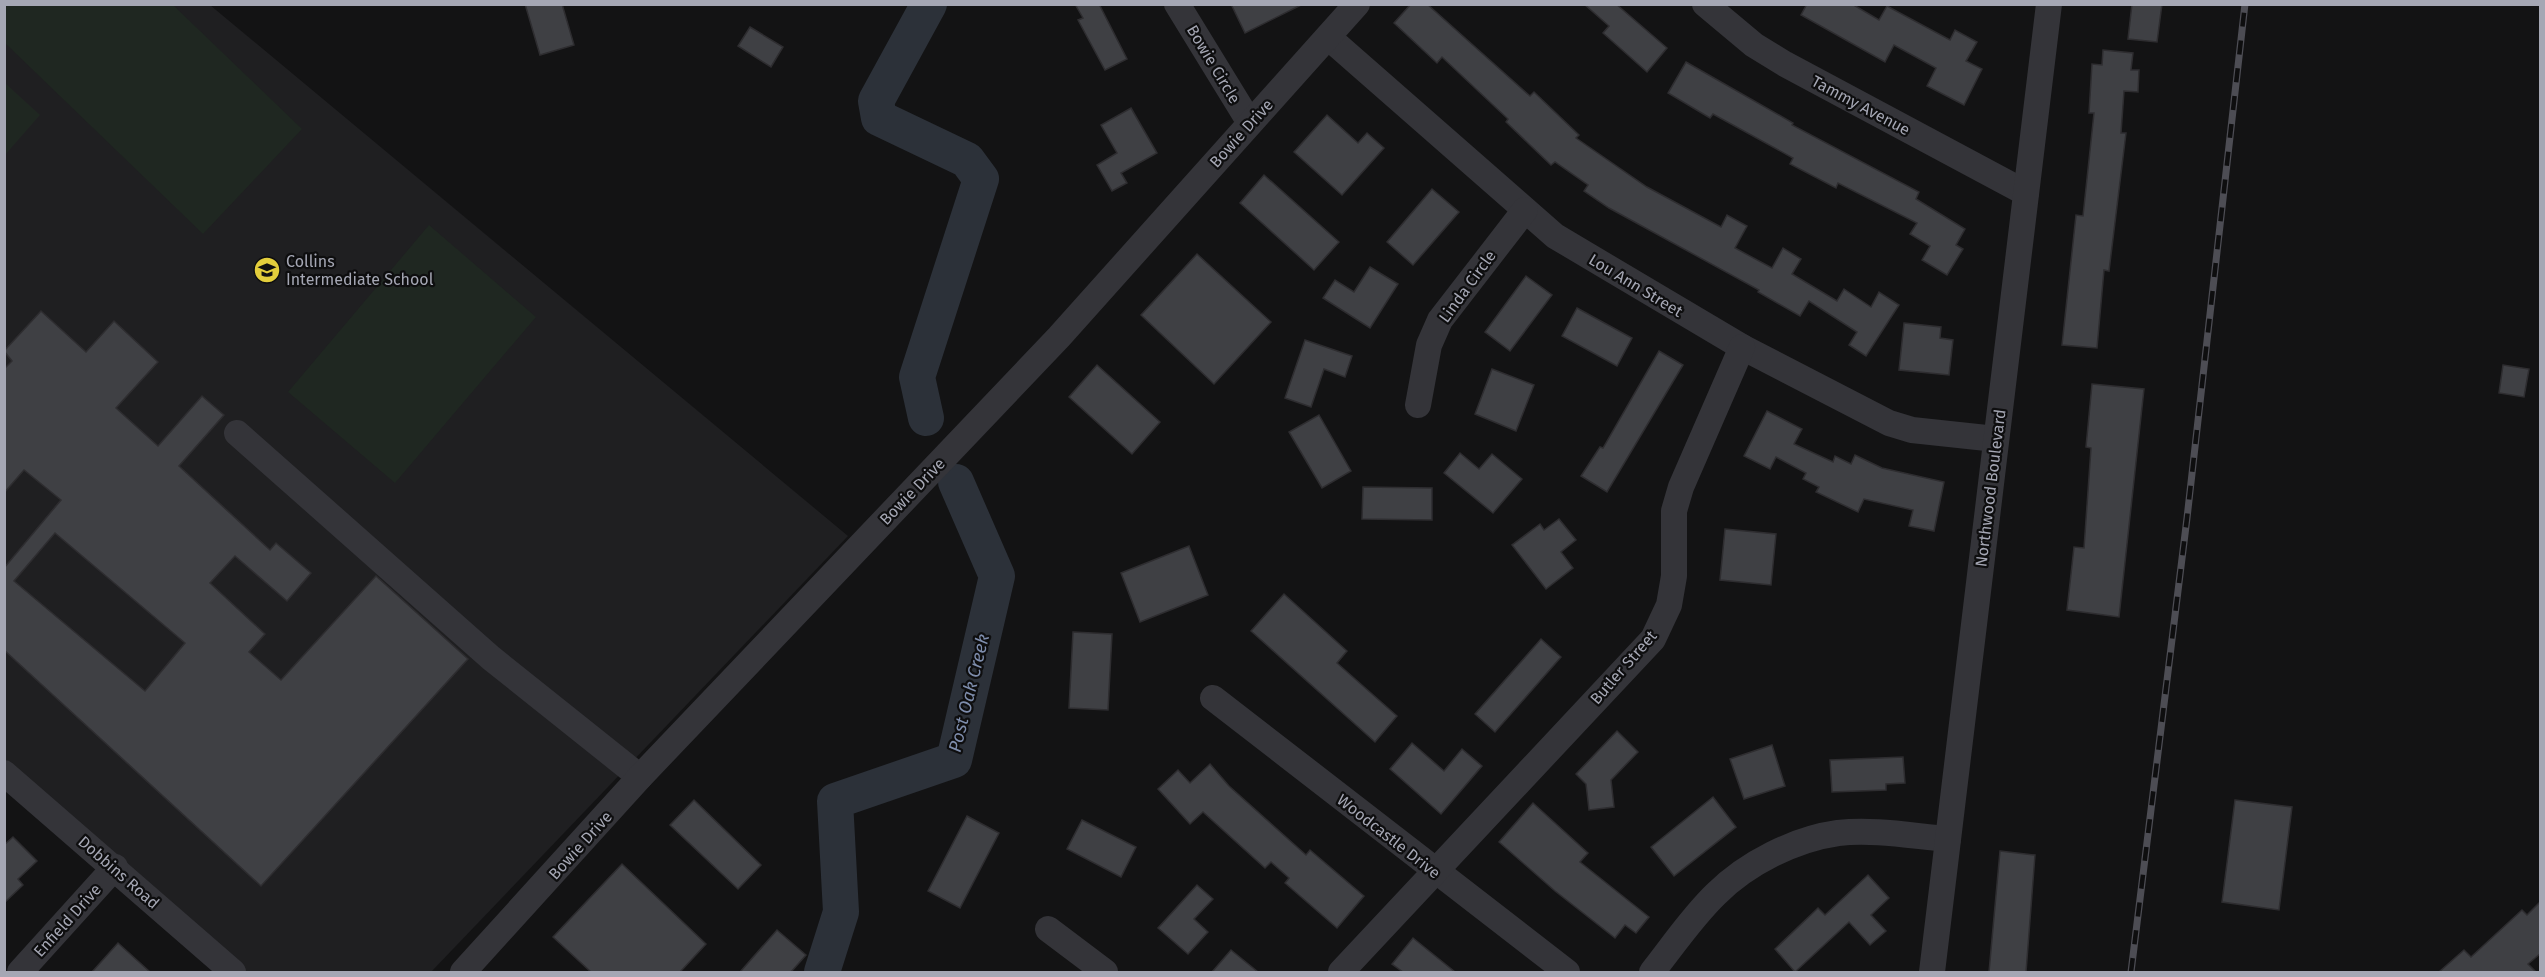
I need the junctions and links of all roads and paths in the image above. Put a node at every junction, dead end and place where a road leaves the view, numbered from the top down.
1 (1178, 4) edge
2 (1357, 4) edge
3 (1705, 4) edge
4 (2044, 6) edge
5 (1328, 36) junction
6 (1250, 123) junction
7 (2026, 193) junction
8 (1525, 210) junction
9 (1742, 347) junction
10 (1418, 405) dead end
11 (237, 433) dead end
12 (1996, 439) junction
13 (1213, 698) dead end
14 (4, 773) edge
15 (639, 777) junction
16 (1948, 839) junction
17 (115, 867) junction
18 (1435, 872) junction
19 (1048, 929) dead end
20 (20, 972) edge
21 (233, 972) edge
22 (463, 972) edge
23 (1105, 972) edge
24 (1341, 972) edge
25 (1567, 972) edge
26 (1652, 972) edge
27 (1932, 972) edge

1 - 6 street, Bowie Circle
2 - 5 street, Bowie Drive
3 - 7 street, Tammy Avenue
4 - 7 street, Northwood Boulevard
5 - 6 street, Bowie Drive
5 - 8 street, Lou Ann Street
6 - 15 street, Bowie Drive
7 - 12 street, Northwood Boulevard
8 - 9 street, Lou Ann Street
8 - 10 street, Linda Circle
9 - 12 street, Lou Ann Street
9 - 18 street, Butler Street
11 - 15 street
12 - 16 street, Northwood Boulevard
13 - 18 street, Woodcastle Drive
14 - 17 street, Dobbins Road
15 - 22 street, Bowie Drive
16 - 26 street
16 - 27 street, Northwood Boulevard
17 - 20 street, Enfield Drive
17 - 21 street, Dobbins Road
18 - 24 street, Butler Street
18 - 25 street, Woodcastle Drive
19 - 23 street

